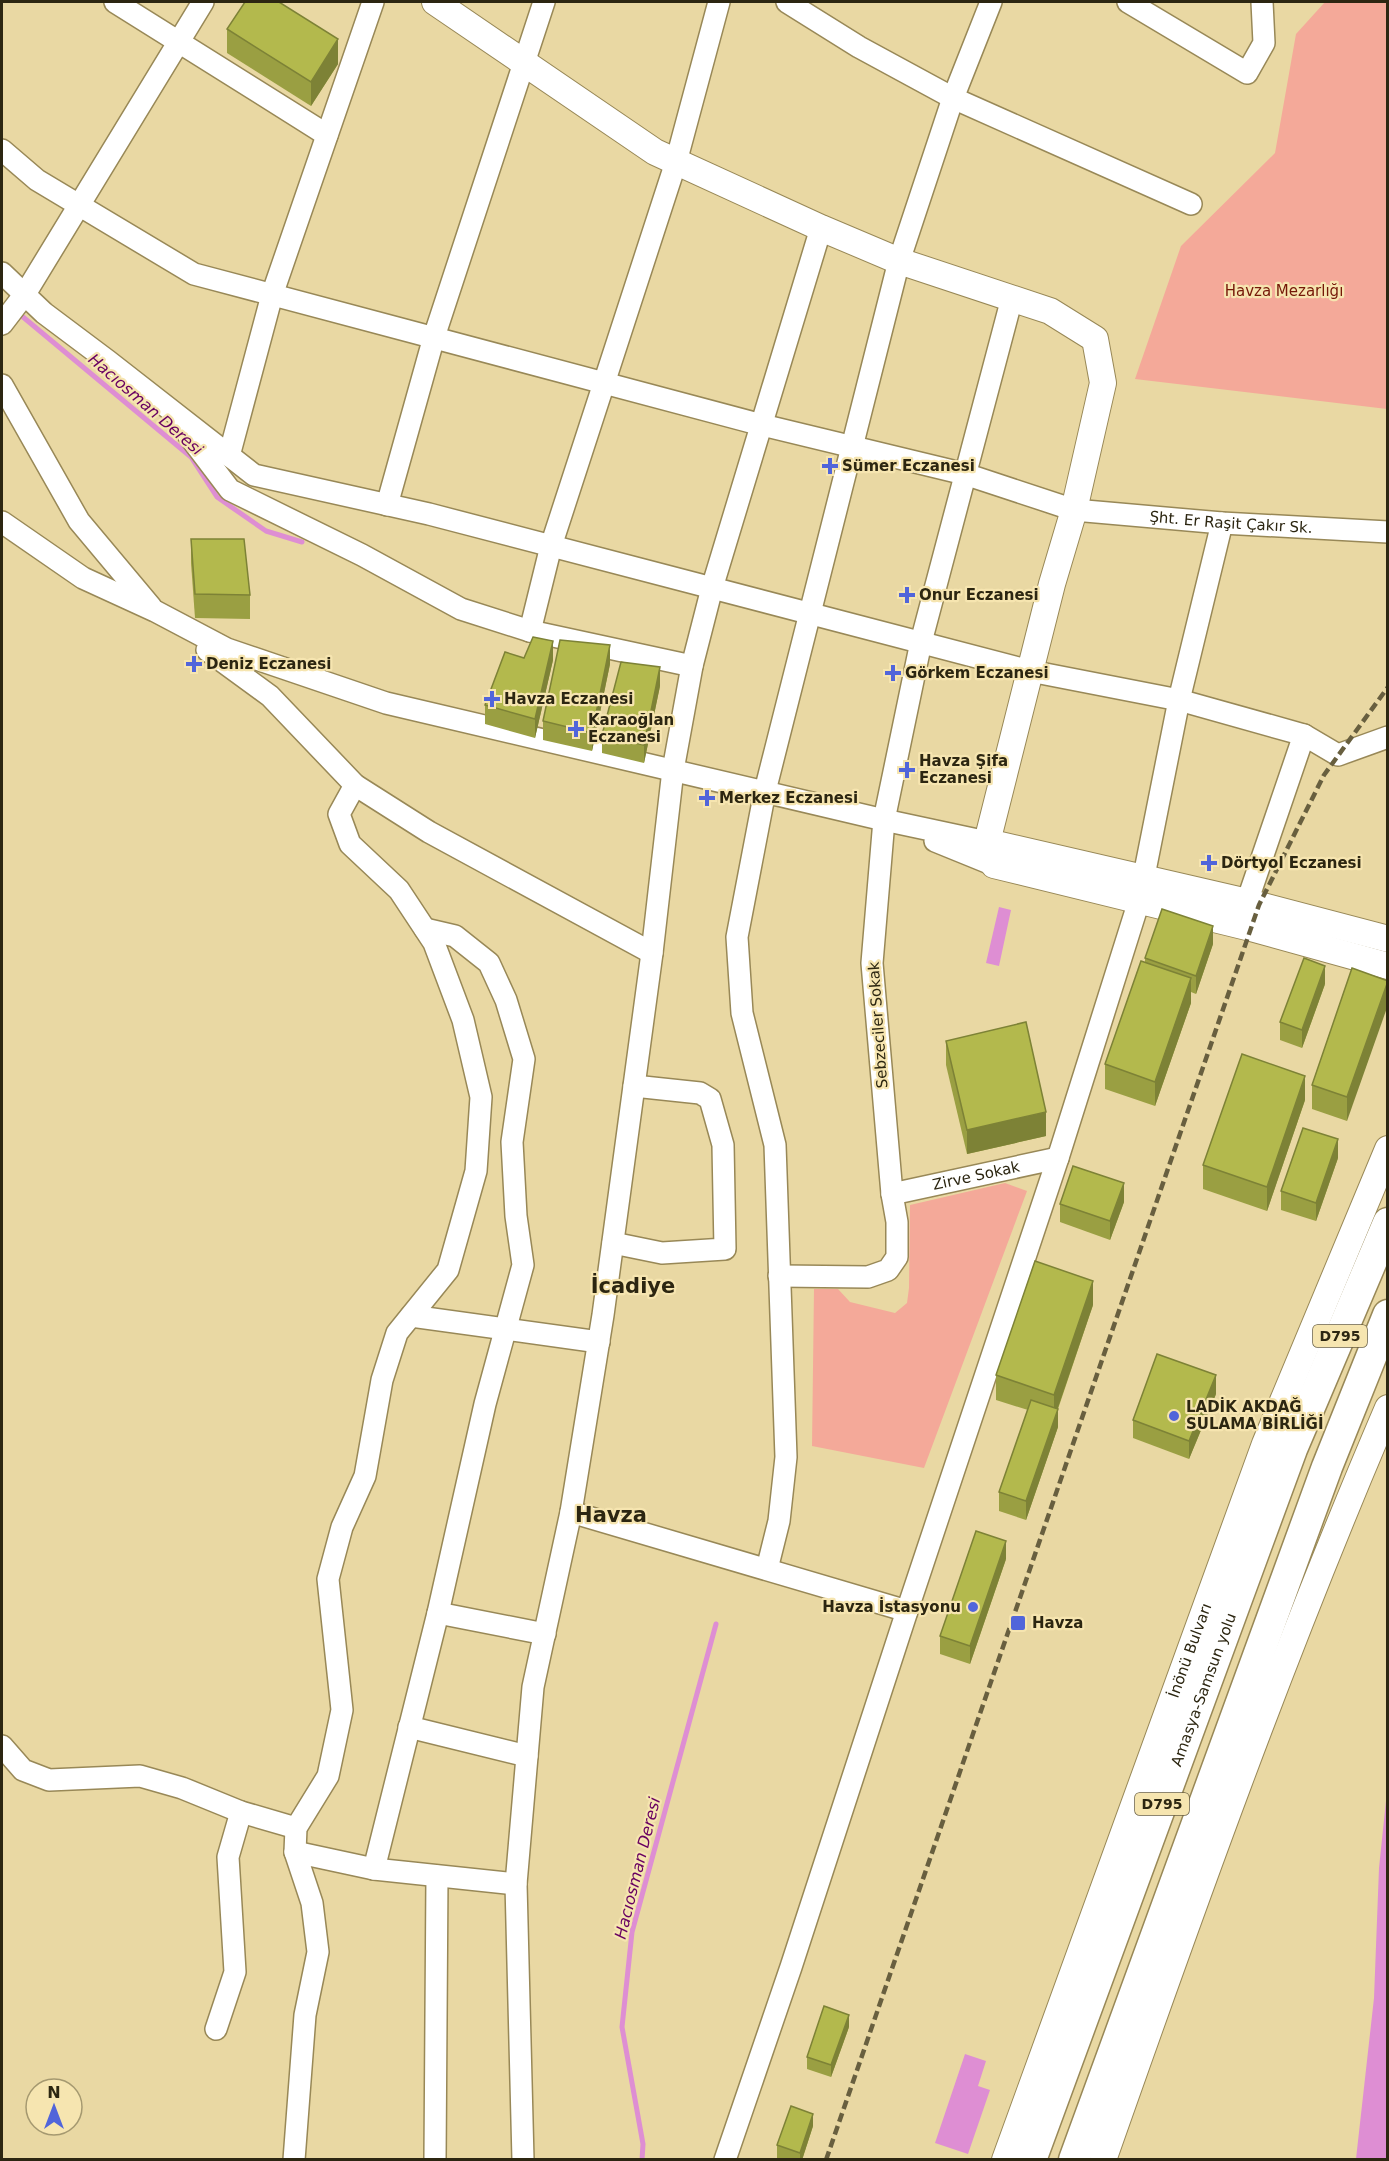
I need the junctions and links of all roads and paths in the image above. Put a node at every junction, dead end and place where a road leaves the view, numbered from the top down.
1 (115, 2) edge
2 (203, 2) edge
3 (373, 2) edge
4 (435, 2) edge
5 (544, 2) edge
6 (719, 2) edge
7 (787, 2) edge
8 (991, 2) edge
9 (1128, 2) edge
10 (1262, 2) edge
11 (179, 41) junction
12 (524, 63) junction
13 (953, 98) junction
14 (327, 135) junction
15 (2, 150) edge
16 (676, 162) junction
17 (80, 204) junction
18 (1191, 204) dead end
19 (821, 228) junction
20 (899, 261) junction
21 (2, 273) edge
22 (272, 295) junction
23 (23, 296) junction
24 (1011, 298) junction
25 (4, 322) edge
26 (434, 338) junction
27 (603, 382) junction
28 (2, 385) edge
29 (168, 409) junction
30 (762, 425) junction
31 (852, 447) junction
32 (229, 456) junction
33 (965, 474) junction
34 (387, 505) junction
35 (1074, 510) junction
36 (2, 522) edge
37 (1222, 523) junction
38 (1388, 532) edge
39 (551, 546) junction
40 (712, 588) junction
41 (155, 611) junction
42 (811, 614) junction
43 (530, 631) junction
44 (921, 642) junction
45 (692, 666) junction
46 (1030, 671) junction
47 (1179, 700) junction
48 (1304, 735) junction
49 (1388, 737) edge
50 (673, 770) junction
51 (355, 785) junction
52 (765, 791) junction
53 (884, 820) junction
54 (990, 854) junction
55 (1141, 889) junction
56 (1247, 902) junction
57 (425, 929) junction
58 (1388, 939) edge
59 (652, 953) junction
60 (1388, 966) edge
61 (634, 1086) junction
62 (1388, 1149) edge
63 (1058, 1158) junction
64 (892, 1194) junction
65 (1388, 1224) edge
66 (613, 1243) junction
67 (779, 1276) junction
68 (1388, 1315) edge
69 (411, 1316) junction
70 (506, 1329) junction
71 (599, 1342) junction
72 (1388, 1408) edge
73 (571, 1512) junction
74 (767, 1569) junction
75 (907, 1611) junction
76 (438, 1613) junction
77 (545, 1634) junction
78 (409, 1726) junction
79 (2, 1746) edge
80 (527, 1756) junction
81 (241, 1812) junction
82 (296, 1828) junction
83 (295, 1852) junction
84 (374, 1869) junction
85 (437, 1876) junction
86 (516, 1884) junction
87 (216, 2029) dead end
88 (295, 2157) edge
89 (435, 2160) edge
90 (523, 2160) edge
91 (725, 2160) edge
92 (1005, 2160) edge
93 (1031, 2160) edge
94 (1074, 2160) edge
95 (1103, 2160) edge

1 - 11 street
2 - 11 street
3 - 14 street
4 - 12 main road
5 - 12 street
6 - 16 street
7 - 13 street
8 - 13 street
9 - 10 street
11 - 14 street
11 - 17 street
12 - 16 main road
12 - 26 street
13 - 18 street
13 - 20 street
14 - 22 street
15 - 17 street, Şht. Er Raşit Çakır Sk.
16 - 19 main road
16 - 27 street
17 - 22 street, Şht. Er Raşit Çakır Sk.
17 - 23 street
19 - 20 main road
19 - 30 street
20 - 24 main road
20 - 31 street
21 - 23 street
22 - 26 street, Şht. Er Raşit Çakır Sk.
22 - 32 street
23 - 25 street
23 - 29 street
24 - 33 street, Sebzeciler Sokak
24 - 35 main road
26 - 27 street, Şht. Er Raşit Çakır Sk.
26 - 34 street
27 - 30 street, Şht. Er Raşit Çakır Sk.
27 - 39 street
28 - 41 street
29 - 32 street
29 - 43 street
30 - 31 street, Şht. Er Raşit Çakır Sk.
30 - 40 street
31 - 33 street, Şht. Er Raşit Çakır Sk.
31 - 42 street
32 - 34 street
33 - 35 street, Şht. Er Raşit Çakır Sk.
33 - 44 street, Sebzeciler Sokak
34 - 39 street
35 - 37 street, Şht. Er Raşit Çakır Sk.
35 - 46 main road
36 - 41 street
37 - 38 street, Şht. Er Raşit Çakır Sk.
37 - 47 street
39 - 40 street
39 - 43 street
40 - 42 street
40 - 45 street
41 - 50 street
41 - 51 street
42 - 44 street
42 - 52 street
43 - 45 street
44 - 46 street
44 - 53 street, Sebzeciler Sokak
45 - 50 street
46 - 47 street
46 - 54 main road
47 - 48 street
47 - 55 street
48 - 49 street
48 - 56 street
50 - 52 street
50 - 59 street
51 - 57 street
51 - 59 street
52 - 53 street
52 - 67 street
53 - 54 street
53 - 64 street, Sebzeciler Sokak
54 - 55 main road
55 - 56 main road
55 - 60 main road
55 - 63 street
56 - 58 main road
57 - 69 street
57 - 70 street
59 - 61 street
61 - 66 street
61 - 66 street
62 - 92 main road, İnönü Bulvarı
63 - 64 street, Zirve Sokak
63 - 75 street
64 - 67 street, Sebzeciler Sokak
65 - 93 highway, Amasya-Samsun yolu / D795
66 - 71 street
67 - 74 street
68 - 94 highway, D795
69 - 70 street
69 - 82 street
70 - 71 street
70 - 76 street
71 - 73 street
72 - 95 main road
73 - 74 street
73 - 77 street
74 - 75 street
75 - 91 street
76 - 77 street
76 - 78 street
77 - 80 street
78 - 80 street
78 - 84 street
79 - 81 street
80 - 86 street
81 - 82 street
81 - 87 street
82 - 83 street
83 - 84 street
83 - 88 street
84 - 85 street
85 - 86 street
85 - 89 street
86 - 90 street

